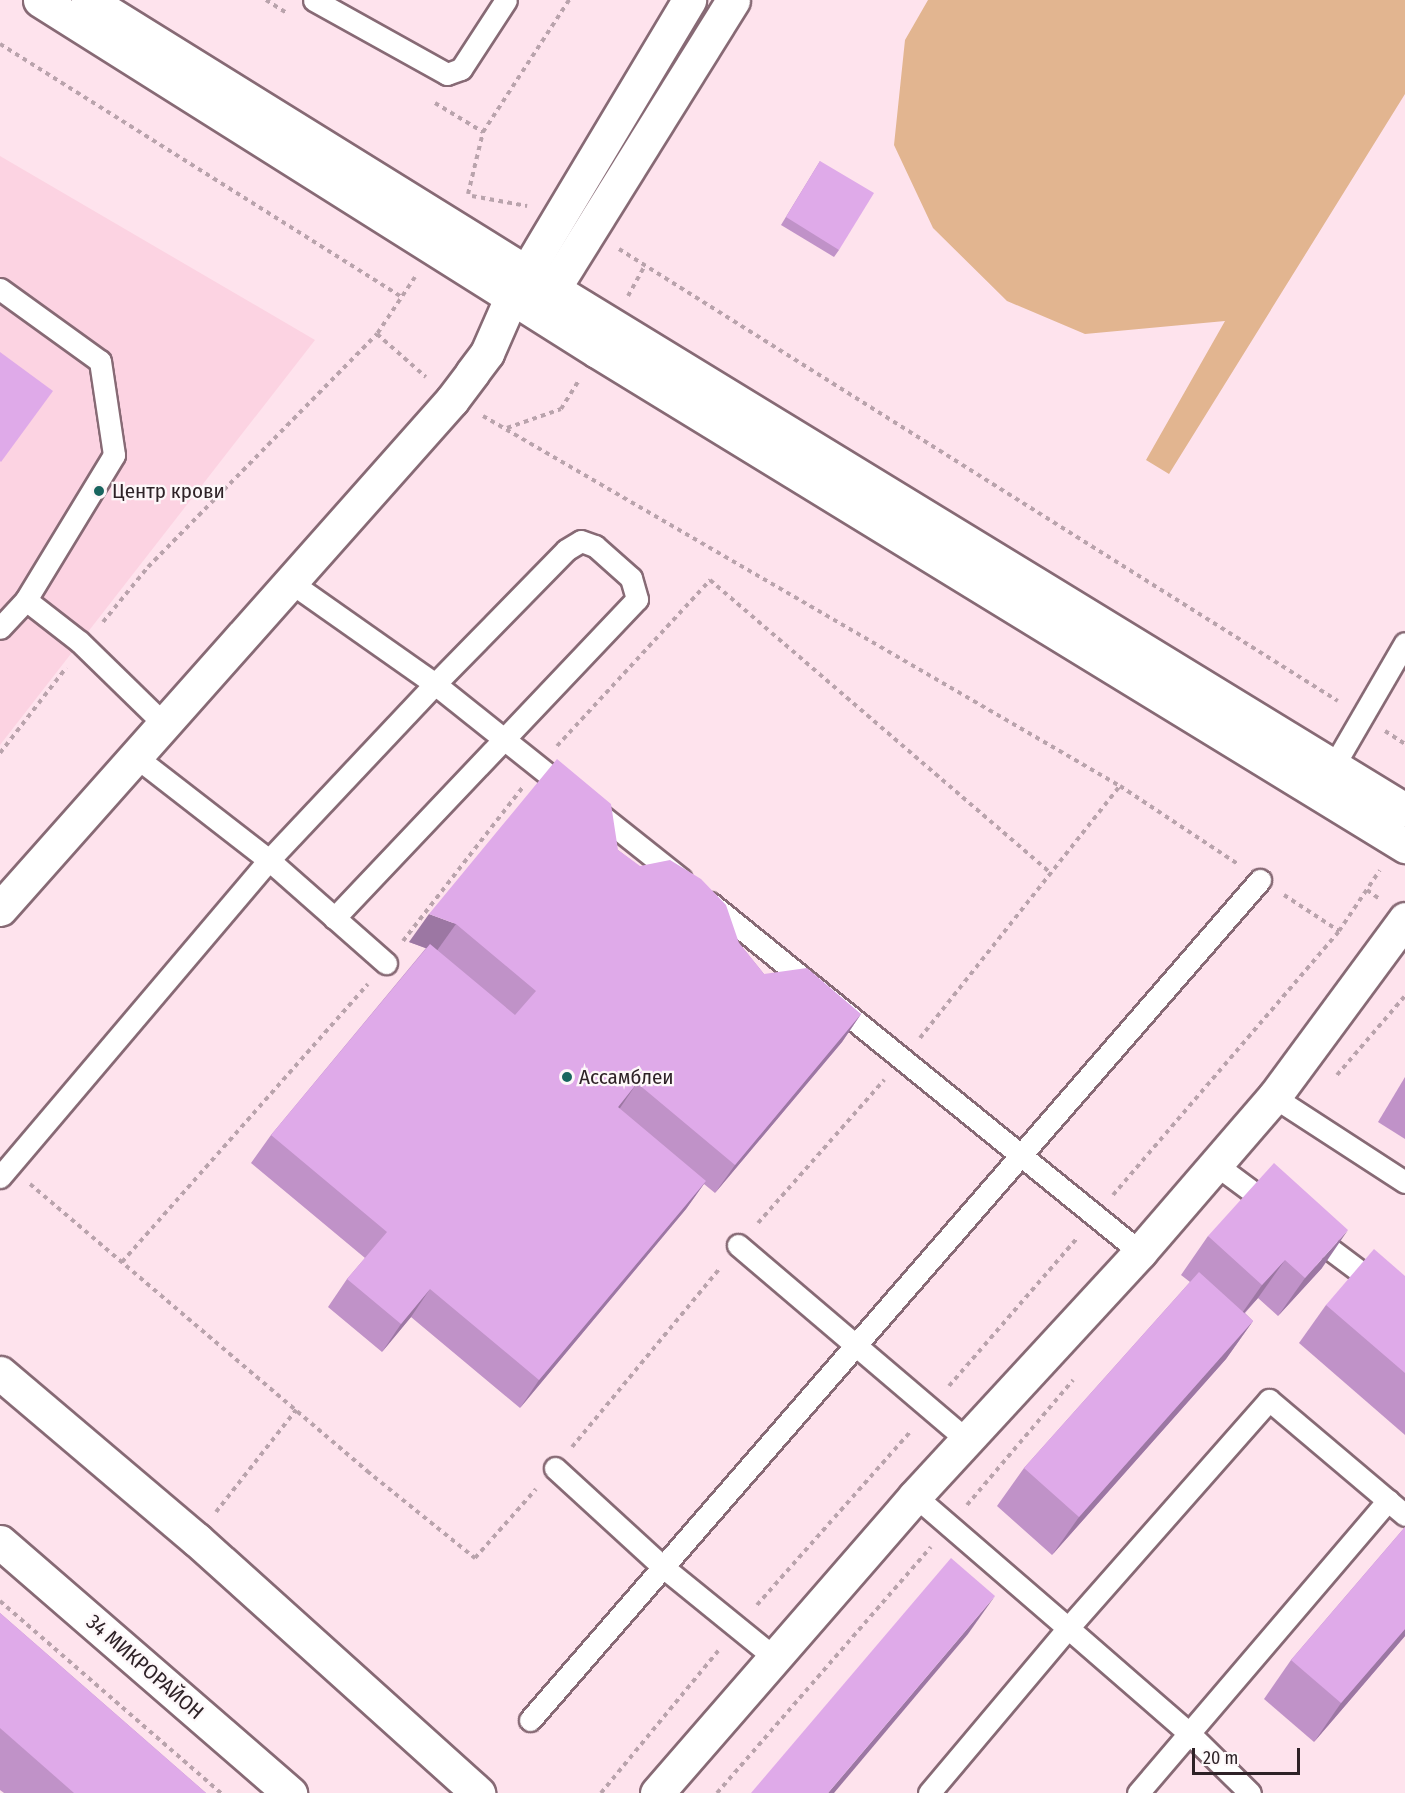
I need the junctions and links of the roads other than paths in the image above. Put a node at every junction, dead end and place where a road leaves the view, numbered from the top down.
1 (40, 0) edge
2 (88, 0) edge
3 (314, 0) edge
4 (506, 0) edge
5 (689, 0) edge
6 (733, 0) edge
7 (442, 236) junction
8 (520, 284) junction
9 (0, 290) edge
10 (547, 302) junction
11 (487, 353) junction
12 (290, 582) junction
13 (26, 600) junction
14 (0, 628) edge
15 (1405, 643) edge
16 (435, 684) junction
17 (165, 725) junction
18 (505, 739) junction
19 (136, 757) junction
20 (1334, 767) junction
21 (1405, 810) edge
22 (1402, 844) edge
23 (269, 860) junction
24 (1260, 880) road end
25 (0, 909) edge
26 (334, 918) junction
27 (1405, 920) edge
28 (386, 963) road end
29 (1274, 1097) junction
30 (1019, 1154) junction
31 (1215, 1164) junction
32 (4, 1172) edge
33 (1405, 1182) edge
34 (738, 1245) road end
35 (1140, 1252) junction
36 (1405, 1305) edge
37 (855, 1343) junction
38 (0, 1373) edge
39 (967, 1440) junction
40 (555, 1468) road end
41 (915, 1496) junction
42 (1388, 1500) junction
43 (1405, 1515) edge
44 (0, 1542) edge
45 (663, 1566) junction
46 (1068, 1629) junction
47 (775, 1658) junction
48 (530, 1720) dead end
49 (1190, 1734) junction
50 (290, 1793) edge
51 (478, 1793) edge
52 (657, 1793) edge
53 (929, 1793) edge
54 (1138, 1793) edge
55 (1250, 1793) edge

1 - 7 street
2 - 7 street
3 - 4 lane
5 - 8 street
6 - 10 street
7 - 8 street
8 - 10 street
8 - 11 street
9 - 13 lane
10 - 11 street
10 - 20 street
10 - 22 street
11 - 12 street
12 - 16 lane
12 - 17 street
13 - 14 lane
13 - 17 lane
15 - 20 lane
16 - 18 lane
16 - 18 lane
16 - 23 lane
17 - 19 street
18 - 26 lane
18 - 30 lane
19 - 23 lane
19 - 25 street
20 - 21 street
23 - 26 lane
23 - 32 lane
24 - 30 lane
26 - 28 lane
27 - 29 street
29 - 31 street
29 - 33 lane
30 - 35 lane
30 - 37 lane
31 - 35 street
31 - 36 lane
34 - 37 lane
35 - 39 street
37 - 39 lane
37 - 45 lane
38 - 51 street
39 - 41 street
40 - 45 lane
41 - 46 lane
41 - 47 street
42 - 43 lane
42 - 46 lane
42 - 49 lane
44 - 50 street, 34 МИКРОРАЙОН
45 - 47 lane
45 - 48 lane
46 - 49 lane
46 - 53 lane
47 - 52 street
49 - 54 lane
49 - 55 lane

